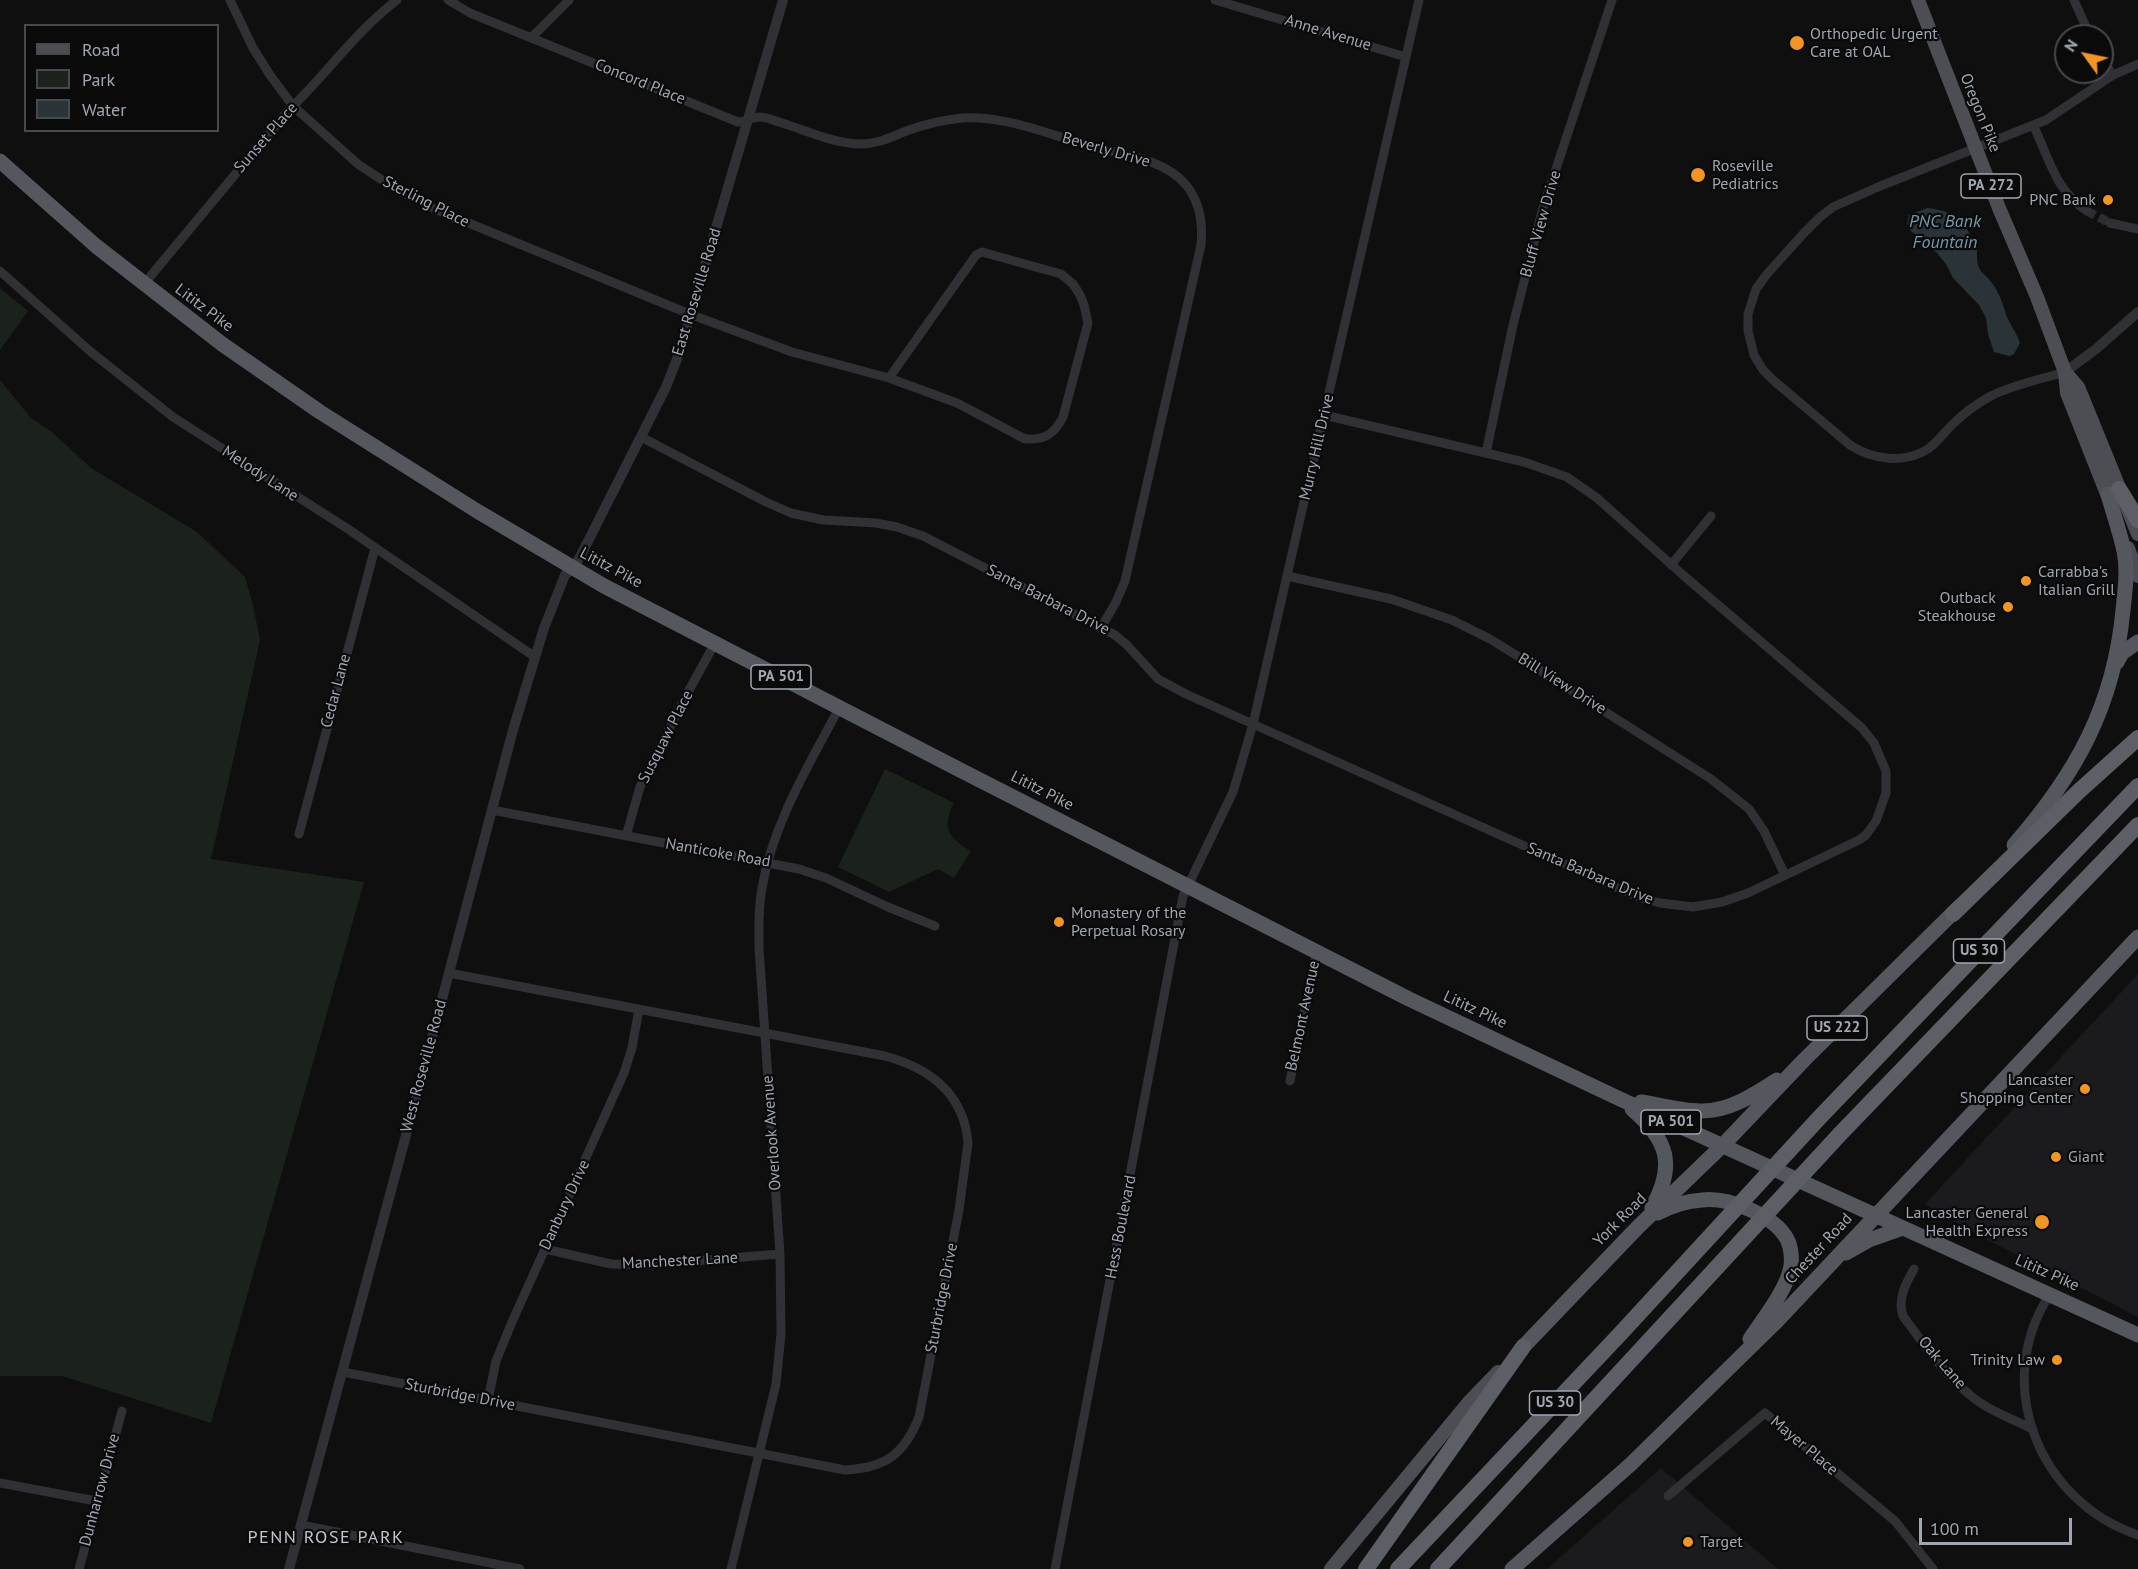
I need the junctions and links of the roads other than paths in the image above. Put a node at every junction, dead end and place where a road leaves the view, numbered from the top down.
1 (230, 0) edge
2 (397, 0) edge
3 (448, 0) edge
4 (569, 0) edge
5 (783, 0) edge
6 (1215, 0) edge
7 (1419, 0) edge
8 (1612, 0) edge
9 (1918, 0) edge
10 (2074, 0) edge
11 (2085, 24) edge
12 (531, 38) junction
13 (1406, 57) junction
14 (2138, 64) edge
15 (2114, 75) edge
16 (2100, 84) edge
17 (293, 106) junction
18 (749, 120) junction
19 (2033, 125) junction
20 (1977, 149) junction
21 (0, 161) edge
22 (2087, 211) tunnel mouth
23 (2110, 223) tunnel mouth
24 (2138, 229) edge
25 (0, 271) edge
26 (144, 285) junction
27 (2138, 312) edge
28 (692, 315) junction
29 (2065, 372) junction
30 (889, 378) junction
31 (1324, 415) junction
32 (641, 437) junction
33 (1486, 453) junction
34 (2113, 492) junction
35 (1711, 516) dead end
36 (2138, 520) edge
37 (2138, 534) edge
38 (375, 548) junction
39 (1671, 565) junction
40 (573, 568) junction
41 (1287, 576) junction
42 (2138, 576) edge
43 (1101, 628) junction
44 (2138, 642) edge
45 (715, 643) junction
46 (535, 657) junction
47 (2114, 667) junction
48 (839, 708) junction
49 (1253, 724) junction
50 (2138, 738) edge
51 (2138, 786) edge
52 (492, 810) junction
53 (2138, 825) edge
54 (299, 834) dead end
55 (626, 836) junction
56 (768, 862) junction
57 (1785, 874) junction
58 (1188, 886) junction
59 (1953, 914) junction
60 (935, 926) dead end
61 (2138, 938) edge
62 (1317, 952) junction
63 (448, 973) junction
64 (639, 1009) junction
65 (766, 1033) junction
66 (1804, 1060) junction
67 (1290, 1081) dead end
68 (1620, 1099) junction
69 (1723, 1145) junction
70 (1877, 1215) junction
71 (1638, 1227) junction
72 (1903, 1228) junction
73 (545, 1249) junction
74 (780, 1254) junction
75 (1833, 1260) junction
76 (1914, 1269) dead end
77 (2049, 1294) junction
78 (2138, 1335) edge
79 (1523, 1347) junction
80 (1733, 1364) junction
81 (343, 1372) junction
82 (488, 1400) junction
83 (122, 1411) dead end
84 (2031, 1428) junction
85 (760, 1455) junction
86 (0, 1483) edge
87 (1668, 1496) dead end
88 (96, 1501) junction
89 (301, 1525) junction
90 (2138, 1535) edge
91 (79, 1569) edge
92 (289, 1569) edge
93 (520, 1569) edge
94 (731, 1569) edge
95 (1055, 1569) edge
96 (1331, 1569) edge
97 (1366, 1569) edge
98 (1398, 1569) edge
99 (1438, 1569) edge
100 (1512, 1569) edge
101 (1934, 1569) edge

1 - 17 street, Sterling Place
2 - 17 street, Sunset Place
3 - 12 street, Concord Place
4 - 12 street
5 - 18 street, East Roseville Road
6 - 13 street, Anne Avenue
7 - 13 street, Murry Hill Drive
8 - 33 street, Bluff View Drive
9 - 20 main road, Oregon Pike / PA 272
10 - 11 street
12 - 18 street, Concord Place
13 - 31 street, Murry Hill Drive
14 - 15 street
16 - 19 street
17 - 26 street, Sunset Place
17 - 28 street, Sterling Place
18 - 28 street, East Roseville Road
18 - 43 street, Beverly Drive
19 - 20 street
19 - 22 street
20 - 29 main road, Oregon Pike / PA 272
20 - 29 street
21 - 26 highway, Lititz Pike / PA 501
23 - 24 street
25 - 38 street, Melody Lane
26 - 40 highway, Lititz Pike / PA 501
27 - 29 street
28 - 30 street, Sterling Place
28 - 32 street, East Roseville Road
29 - 34 main road, Oregon Pike / PA 272
30 - 30 street, Sterling Place
31 - 33 street, Santa Barbara Drive
31 - 41 street, Murry Hill Drive
32 - 40 street, East Roseville Road
32 - 43 street, Santa Barbara Drive
33 - 39 street, Santa Barbara Drive
34 - 36 highway
34 - 37 main road, Oregon Pike / PA 272
34 - 42 main road, Oregon Pike / PA 272
34 - 47 highway, York Road
35 - 39 street
38 - 46 street, Melody Lane
38 - 54 street, Cedar Lane
39 - 57 street, Santa Barbara Drive
40 - 45 highway, Lititz Pike / PA 501
40 - 46 street, West Roseville Road
41 - 49 street, Murry Hill Drive
41 - 57 street, Bill View Drive
43 - 49 street, Santa Barbara Drive
44 - 47 highway
45 - 48 highway, Lititz Pike / PA 501
45 - 55 street, Susquaw Place
46 - 52 street, West Roseville Road
47 - 59 highway, York Road
48 - 56 street, Overlook Avenue
48 - 58 highway, Lititz Pike / PA 501
49 - 57 street, Santa Barbara Drive
49 - 58 street, Murry Hill Drive
50 - 59 highway, US 222
51 - 98 highway, US 30
52 - 55 street, Nanticoke Road
52 - 63 street, West Roseville Road
53 - 99 highway, US 30
55 - 56 street, Nanticoke Road
56 - 60 street, Nanticoke Road
56 - 65 street, Overlook Avenue
58 - 62 highway, Lititz Pike / PA 501
58 - 95 street, Hess Boulevard
59 - 66 highway, York Road / US 222
61 - 70 highway, Chester Road
62 - 67 street, Belmont Avenue
62 - 68 highway, Lititz Pike / PA 501
63 - 64 street, Sturbridge Drive
63 - 81 street, West Roseville Road
64 - 65 street, Sturbridge Drive
64 - 73 street, Danbury Drive
65 - 74 street, Overlook Avenue
65 - 85 street, Sturbridge Drive
66 - 68 highway
66 - 69 highway, York Road / US 222
68 - 69 highway, Lititz Pike / PA 501
68 - 71 highway
69 - 70 highway, Lititz Pike
69 - 71 highway, York Road
70 - 72 highway, Lititz Pike
70 - 75 highway, Chester Road
71 - 79 highway, York Road
71 - 80 highway
72 - 75 highway
72 - 77 highway, Lititz Pike
73 - 74 street, Manchester Lane
73 - 82 street, Danbury Drive
74 - 85 street, Overlook Avenue
75 - 80 highway, Chester Road
76 - 84 street, Oak Lane
77 - 78 highway, Lititz Pike
77 - 84 street
79 - 96 main road, York Road
79 - 97 highway
80 - 100 highway, Chester Road
81 - 82 street, Sturbridge Drive
81 - 89 street, West Roseville Road
82 - 85 street, Sturbridge Drive
83 - 88 street, Dunharrow Drive
84 - 90 street
85 - 94 street, Overlook Avenue
86 - 88 street
87 - 101 street, Mayer Place
88 - 91 street, Dunharrow Drive
89 - 92 street, West Roseville Road
89 - 93 street

